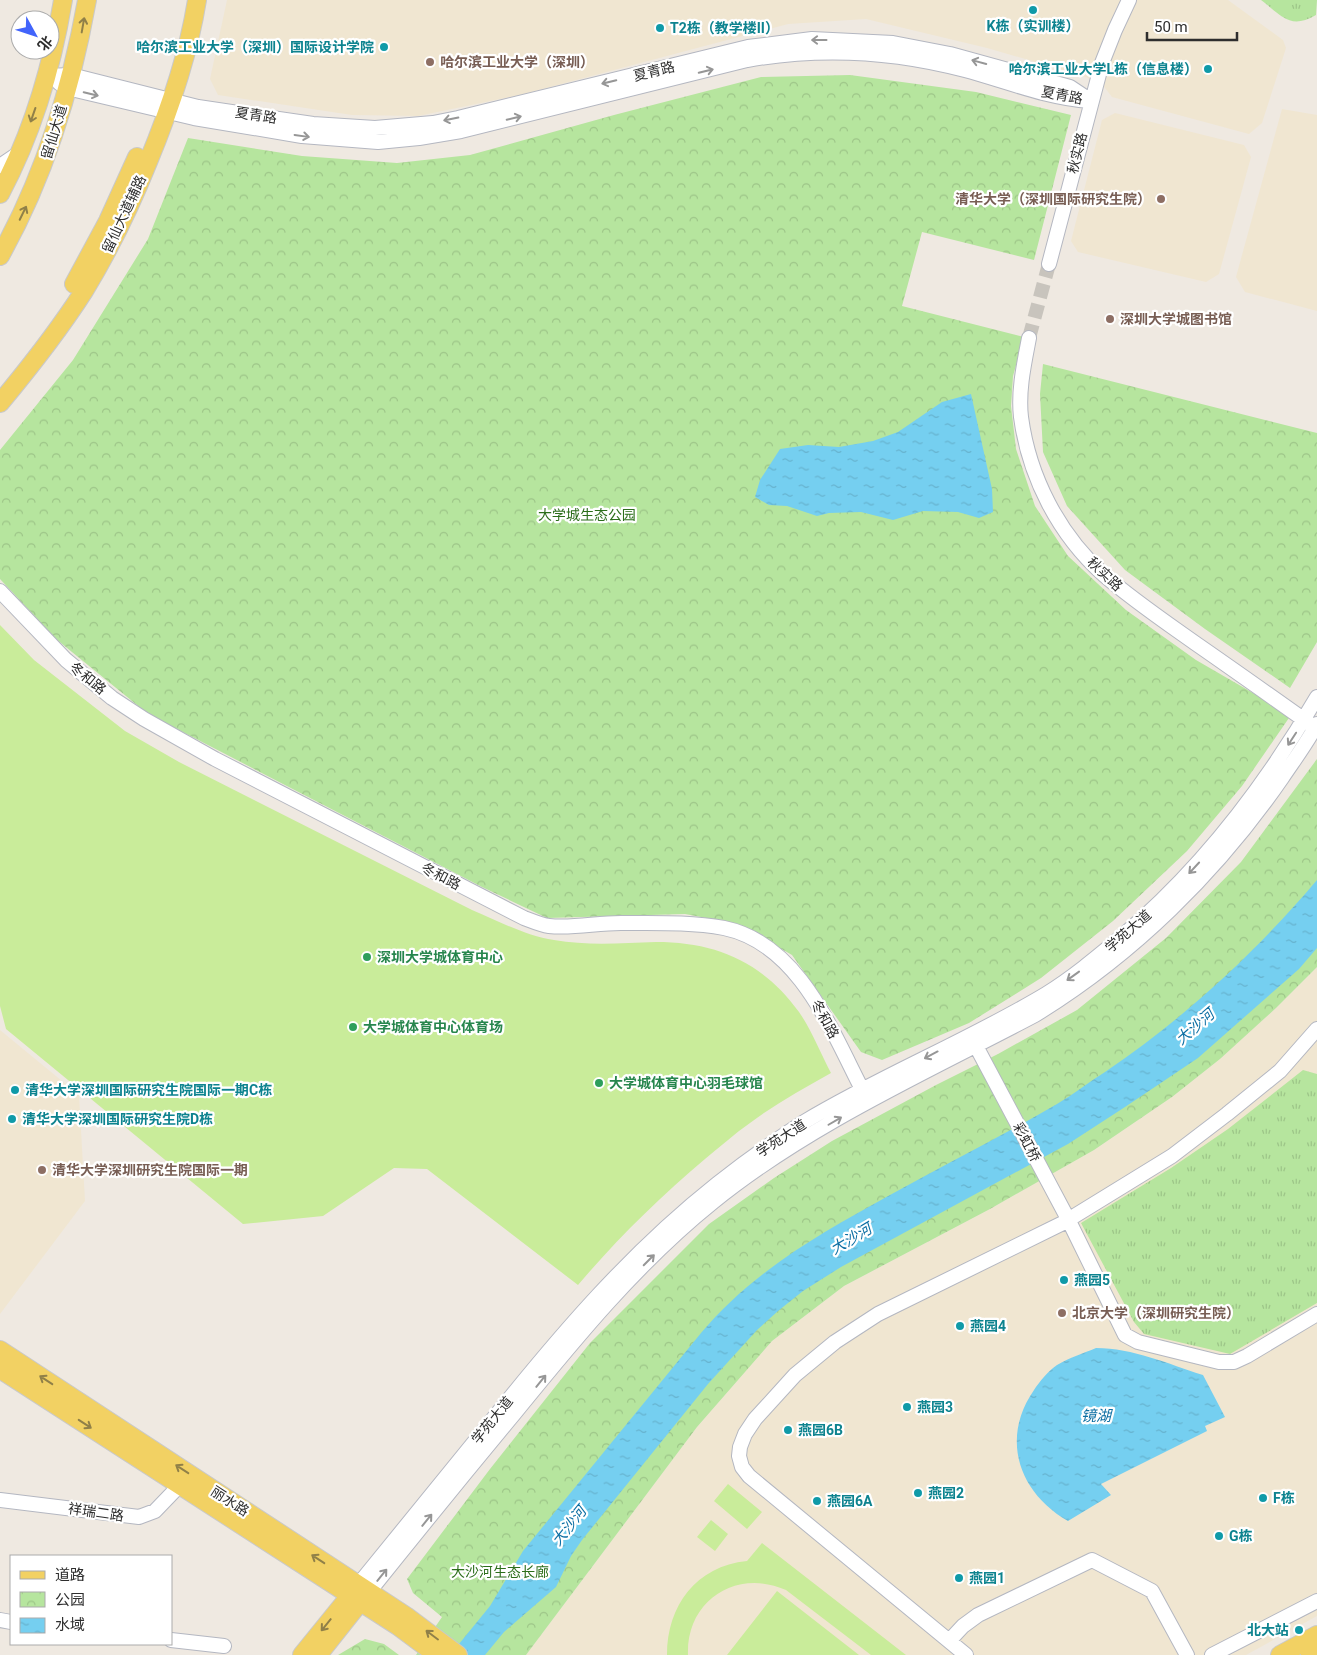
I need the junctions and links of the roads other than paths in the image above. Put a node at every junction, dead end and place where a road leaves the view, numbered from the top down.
1 (63, 0) edge
2 (87, 0) edge
3 (187, 0) edge
4 (198, 0) edge
5 (1129, 0) edge
6 (46, 76) junction
7 (69, 82) junction
8 (1091, 101) junction
9 (165, 105) junction
10 (19, 153) junction
11 (0, 166) edge
12 (0, 194) edge
13 (0, 256) edge
14 (1049, 264) tunnel mouth
15 (1029, 338) tunnel mouth
16 (0, 384) edge
17 (0, 403) edge
18 (0, 591) edge
19 (1317, 697) edge
20 (1313, 725) edge
21 (1317, 1030) edge
22 (976, 1046) junction
23 (866, 1096) junction
24 (1068, 1219) junction
25 (1317, 1314) edge
26 (0, 1350) edge
27 (0, 1369) edge
28 (180, 1485) junction
29 (0, 1500) edge
30 (360, 1593) junction
31 (1317, 1601) edge
32 (402, 1621) junction
33 (1317, 1635) edge
34 (172, 1640) edge
35 (949, 1641) junction
36 (224, 1646) dead end
37 (1317, 1651) edge
38 (302, 1655) edge
39 (318, 1655) edge
40 (437, 1655) edge
41 (458, 1655) edge
42 (966, 1655) edge
43 (1187, 1655) edge
44 (1212, 1655) edge
45 (1280, 1655) edge
46 (1310, 1655) edge

1 - 6 main road, 留仙大道
7 -> 2 main road, 留仙大道
3 - 9 main road, 留仙大道辅路
4 - 9 main road, 留仙大道辅路
5 - 8 street, 秋实路
6 - 7 street, 夏青路
6 -> 10 main road, 留仙大道
7 - 9 street, 夏青路
13 -> 7 main road, 留仙大道
8 - 9 street, 夏青路
8 - 14 street, 秋实路
9 - 16 main road, 留仙大道辅路
9 - 17 main road, 留仙大道辅路
10 - 11 street
10 - 12 main road, 留仙大道
15 - 20 street, 秋实路
18 - 23 street, 冬和路
19 - 20 street, 学苑大道
20 - 22 street, 学苑大道
20 -> 23 street, 学苑大道
21 - 24 street
22 - 23 street, 学苑大道
22 - 24 street, 彩虹桥
23 - 30 street, 学苑大道
24 - 25 street, 彩虹桥
24 - 35 street
30 -> 26 main road, 丽水路
27 -> 28 main road, 丽水路
28 - 29 street, 祥瑞二路
28 - 30 main road, 丽水路
30 - 32 main road, 丽水路
30 -> 38 main road, 学苑大道
30 - 39 main road, 学苑大道
31 - 44 street
32 - 40 main road, 丽水路
41 -> 32 main road, 丽水路
33 - 45 main road
34 - 36 street
35 - 42 street
35 - 43 street
37 - 46 main road

